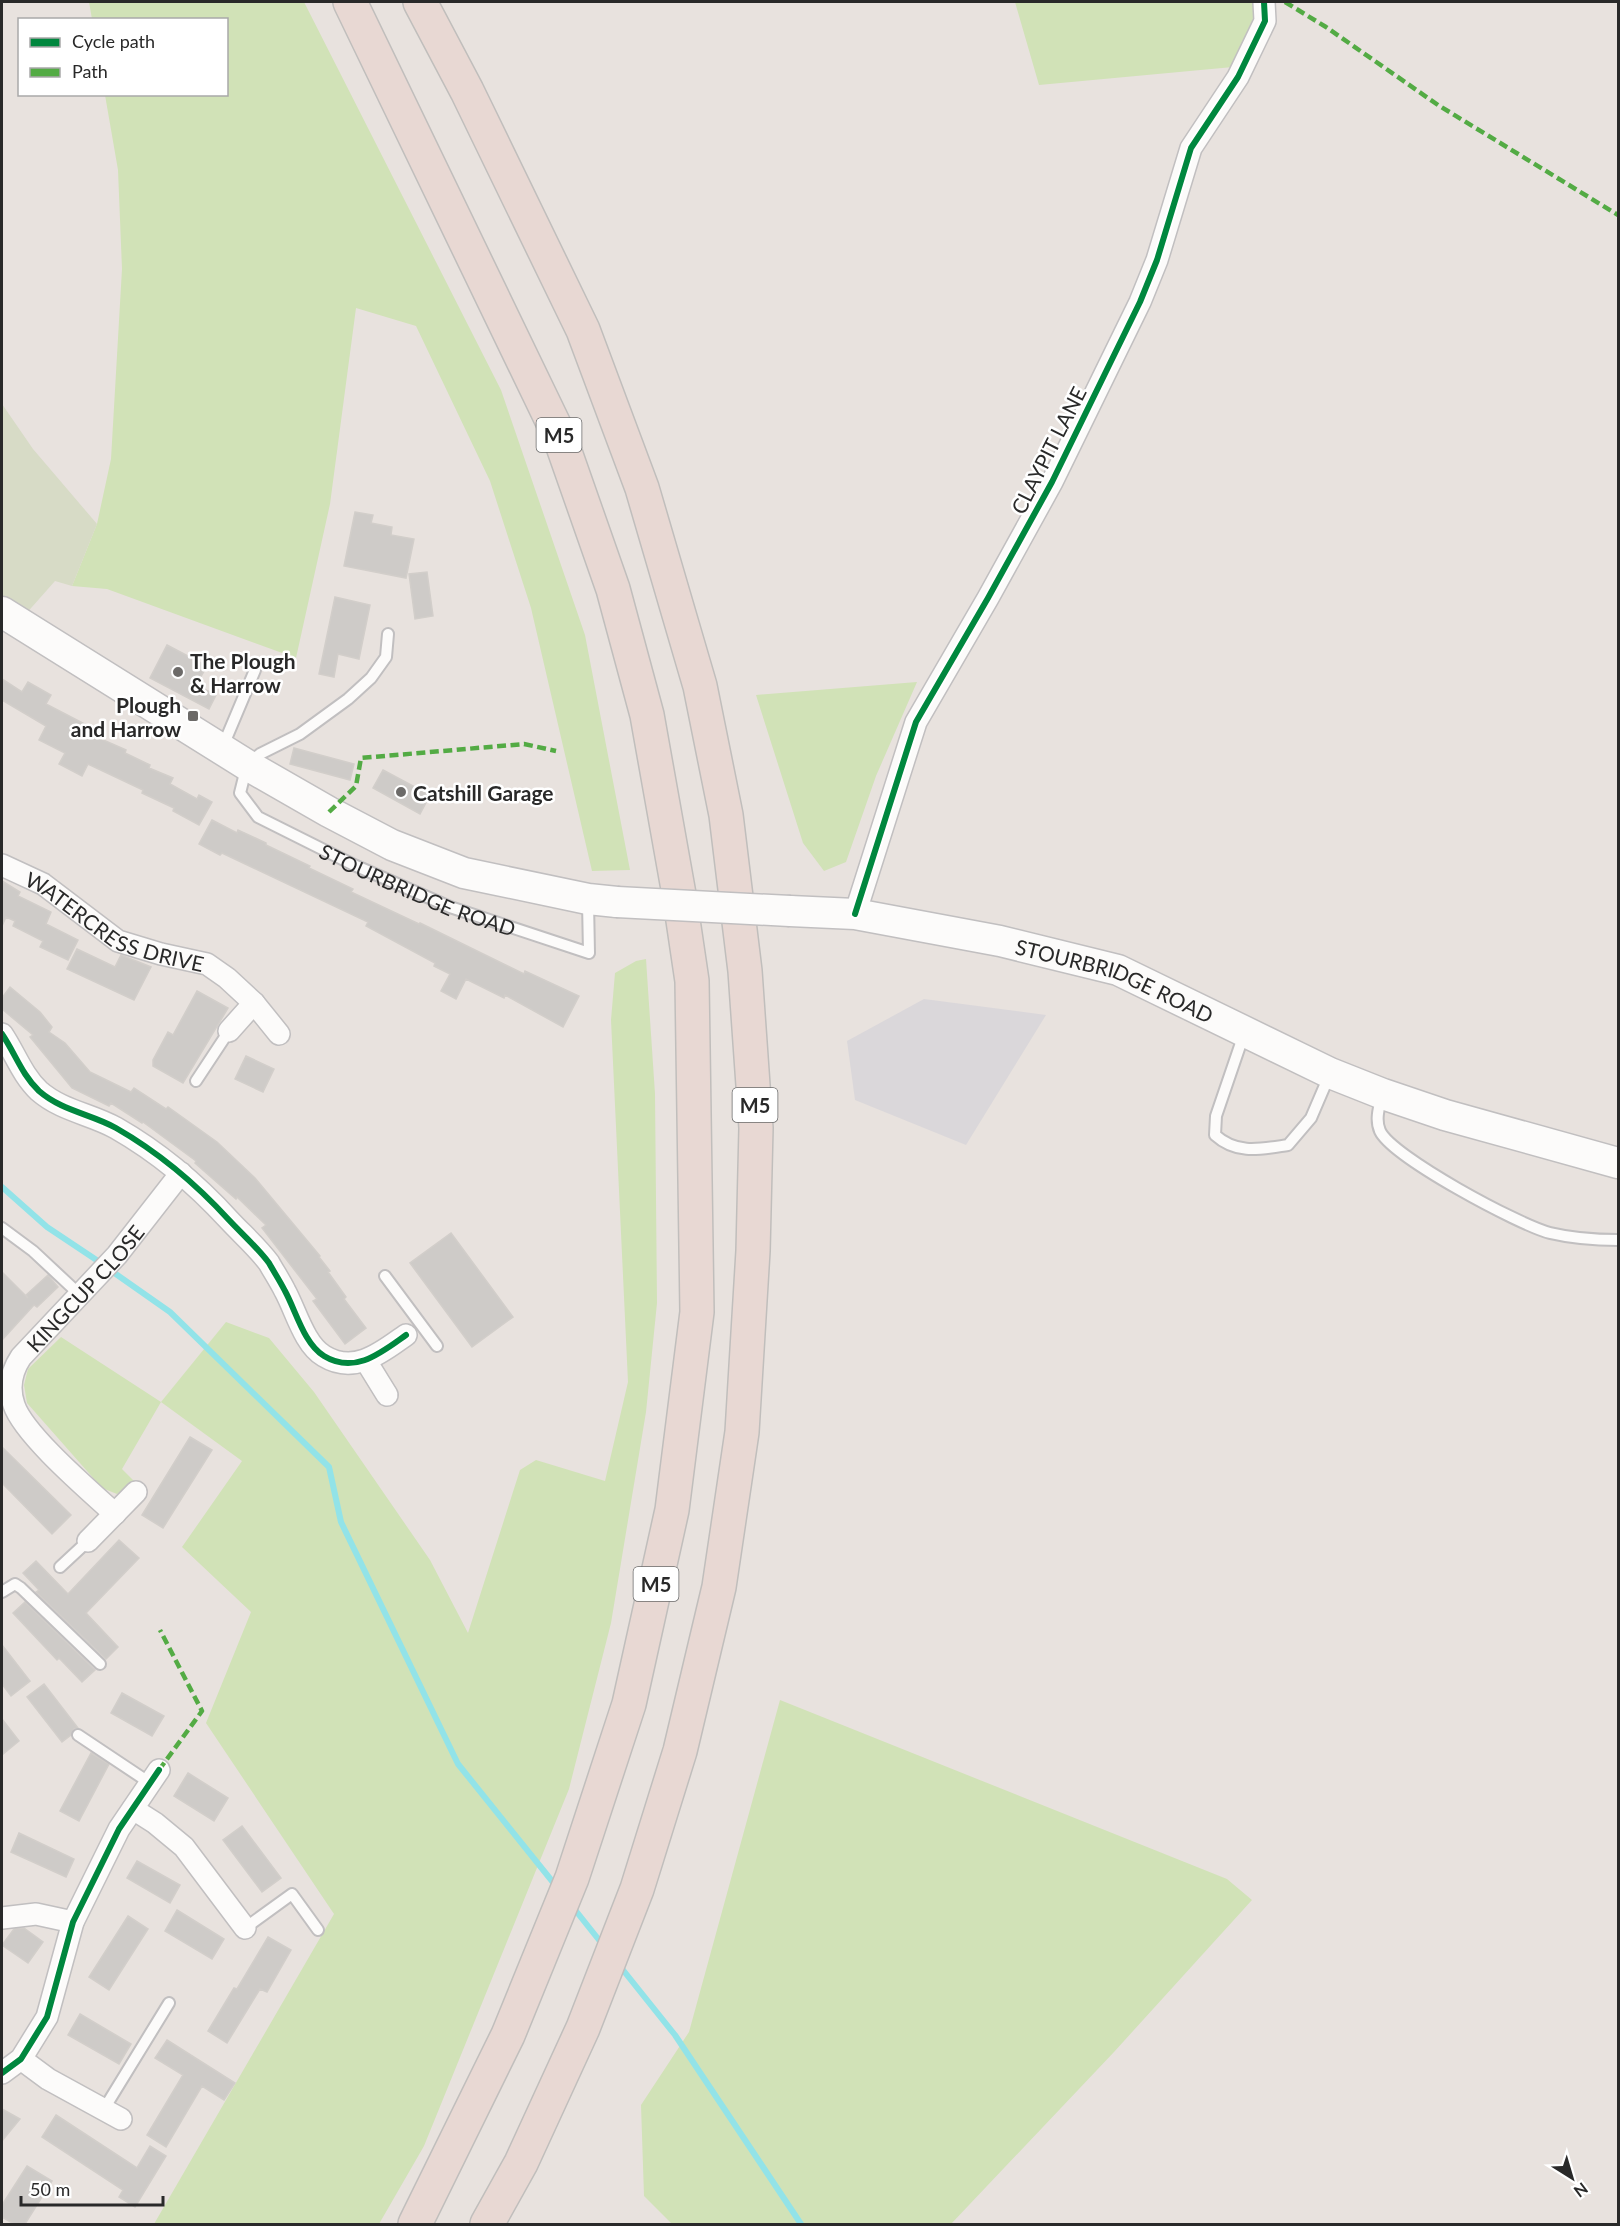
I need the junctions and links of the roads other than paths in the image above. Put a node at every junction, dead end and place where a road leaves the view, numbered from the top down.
1 (350, 2) edge
2 (420, 2) edge
3 (1264, 2) edge
4 (2, 612) edge
5 (388, 634) dead end
6 (255, 670) dead end
7 (222, 749) junction
8 (247, 765) junction
9 (2, 865) edge
10 (588, 899) junction
11 (855, 914) junction
12 (254, 1003) junction
13 (1245, 1030) junction
14 (229, 1031) joint
15 (2, 1034) edge
16 (279, 1034) dead end
17 (1330, 1073) junction
18 (196, 1081) dead end
19 (1383, 1094) junction
20 (1618, 1163) edge
21 (181, 1173) junction
22 (2, 1228) edge
23 (1618, 1240) edge
24 (386, 1276) dead end
25 (79, 1294) junction
26 (413, 1329) junction
27 (436, 1346) dead end
28 (366, 1362) junction
29 (387, 1395) dead end
30 (136, 1492) dead end
31 (115, 1514) junction
32 (88, 1540) joint
33 (60, 1567) dead end
34 (2, 1592) edge
35 (100, 1664) dead end
36 (78, 1735) dead end
37 (154, 1777) joint
38 (133, 1809) junction
39 (2, 1918) edge
40 (73, 1922) junction
41 (245, 1928) joint
42 (318, 1930) dead end
43 (170, 2003) dead end
44 (21, 2059) junction
45 (2, 2073) edge
46 (113, 2114) joint
47 (415, 2224) edge
48 (487, 2224) edge

1 - 47 highway, M5
2 - 48 highway, M5
3 - 11 street, CLAYPIT LANE
4 - 7 main road, STOURBRIDGE ROAD
5 - 8 lane
6 - 7 lane
7 - 8 main road, STOURBRIDGE ROAD
8 - 10 main road, STOURBRIDGE ROAD
8 - 10 lane, STOURBRIDGE ROAD
9 - 12 street, WATERCRESS DRIVE
10 - 11 main road, STOURBRIDGE ROAD, bridge
11 - 13 main road, STOURBRIDGE ROAD
12 - 14 street
12 - 16 street, WATERCRESS DRIVE
13 - 17 main road, STOURBRIDGE ROAD
13 - 17 lane
14 - 18 lane
15 - 21 street
17 - 19 main road, STOURBRIDGE ROAD
19 - 20 main road, STOURBRIDGE ROAD
19 - 23 lane
21 - 25 street, KINGCUP CLOSE
21 - 28 street
22 - 25 lane
24 - 26 lane
25 - 31 street, KINGCUP CLOSE
26 - 27 lane
26 - 28 street
28 - 29 street
30 - 31 street
31 - 32 street
32 - 33 lane
34 - 35 lane
36 - 37 lane
37 - 38 street
38 - 40 street
38 - 41 street
39 - 40 street
40 - 44 street
41 - 42 lane
43 - 46 lane
44 - 45 street
44 - 46 street

